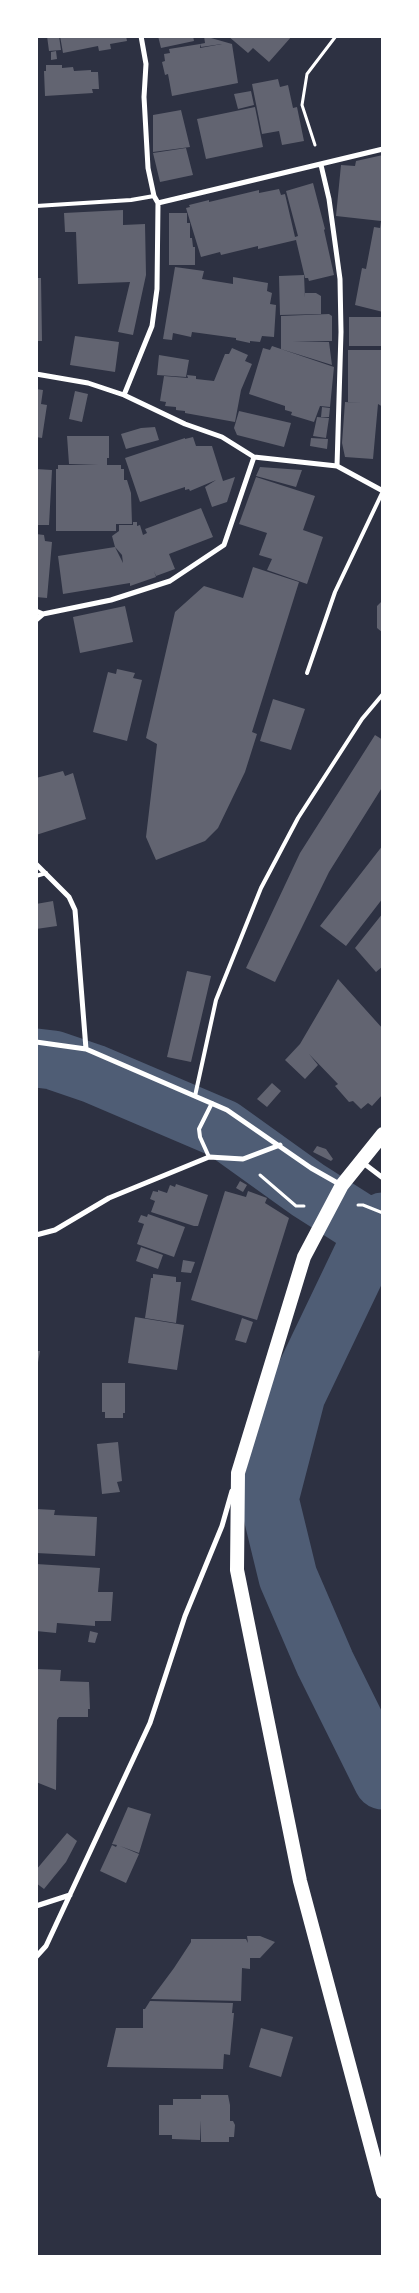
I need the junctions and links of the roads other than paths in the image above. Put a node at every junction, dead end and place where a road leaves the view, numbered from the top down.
1 (141, 36) edge
2 (383, 149) edge
3 (321, 165) junction
4 (154, 196) junction
5 (158, 203) junction
6 (36, 206) edge
7 (36, 374) edge
8 (124, 395) junction
9 (254, 457) junction
10 (337, 466) junction
11 (383, 491) edge
12 (36, 611) edge
13 (43, 614) junction
14 (36, 620) edge
15 (307, 673) dead end
16 (383, 694) edge
17 (36, 864) edge
18 (46, 873) junction
19 (36, 876) edge
20 (36, 1042) edge
21 (86, 1049) junction
22 (195, 1096) junction
23 (212, 1103) junction
24 (383, 1134) edge
25 (280, 1145) junction
26 (209, 1156) junction
27 (360, 1160) junction
28 (383, 1178) edge
29 (339, 1190) junction
30 (36, 1235) edge
31 (238, 1473) junction
32 (70, 1895) junction
33 (36, 1906) edge
34 (36, 1957) edge
35 (383, 2192) edge

1 - 4 street
2 - 3 street
3 - 5 street
3 - 10 street
4 - 5 street
4 - 6 lane
5 - 8 street
7 - 8 street
8 - 9 street
9 - 10 street
9 - 13 street
10 - 11 street
11 - 15 lane
12 - 13 street
13 - 14 street
16 - 22 lane
17 - 18 street
18 - 19 lane
18 - 21 street
20 - 21 street
21 - 22 street
22 - 23 street
23 - 25 street
23 - 26 lane
24 - 27 highway
25 - 26 street
25 - 29 street
26 - 30 street
27 - 28 street
27 - 29 highway
29 - 31 highway
31 - 32 street
31 - 35 highway
32 - 33 street
32 - 34 street

